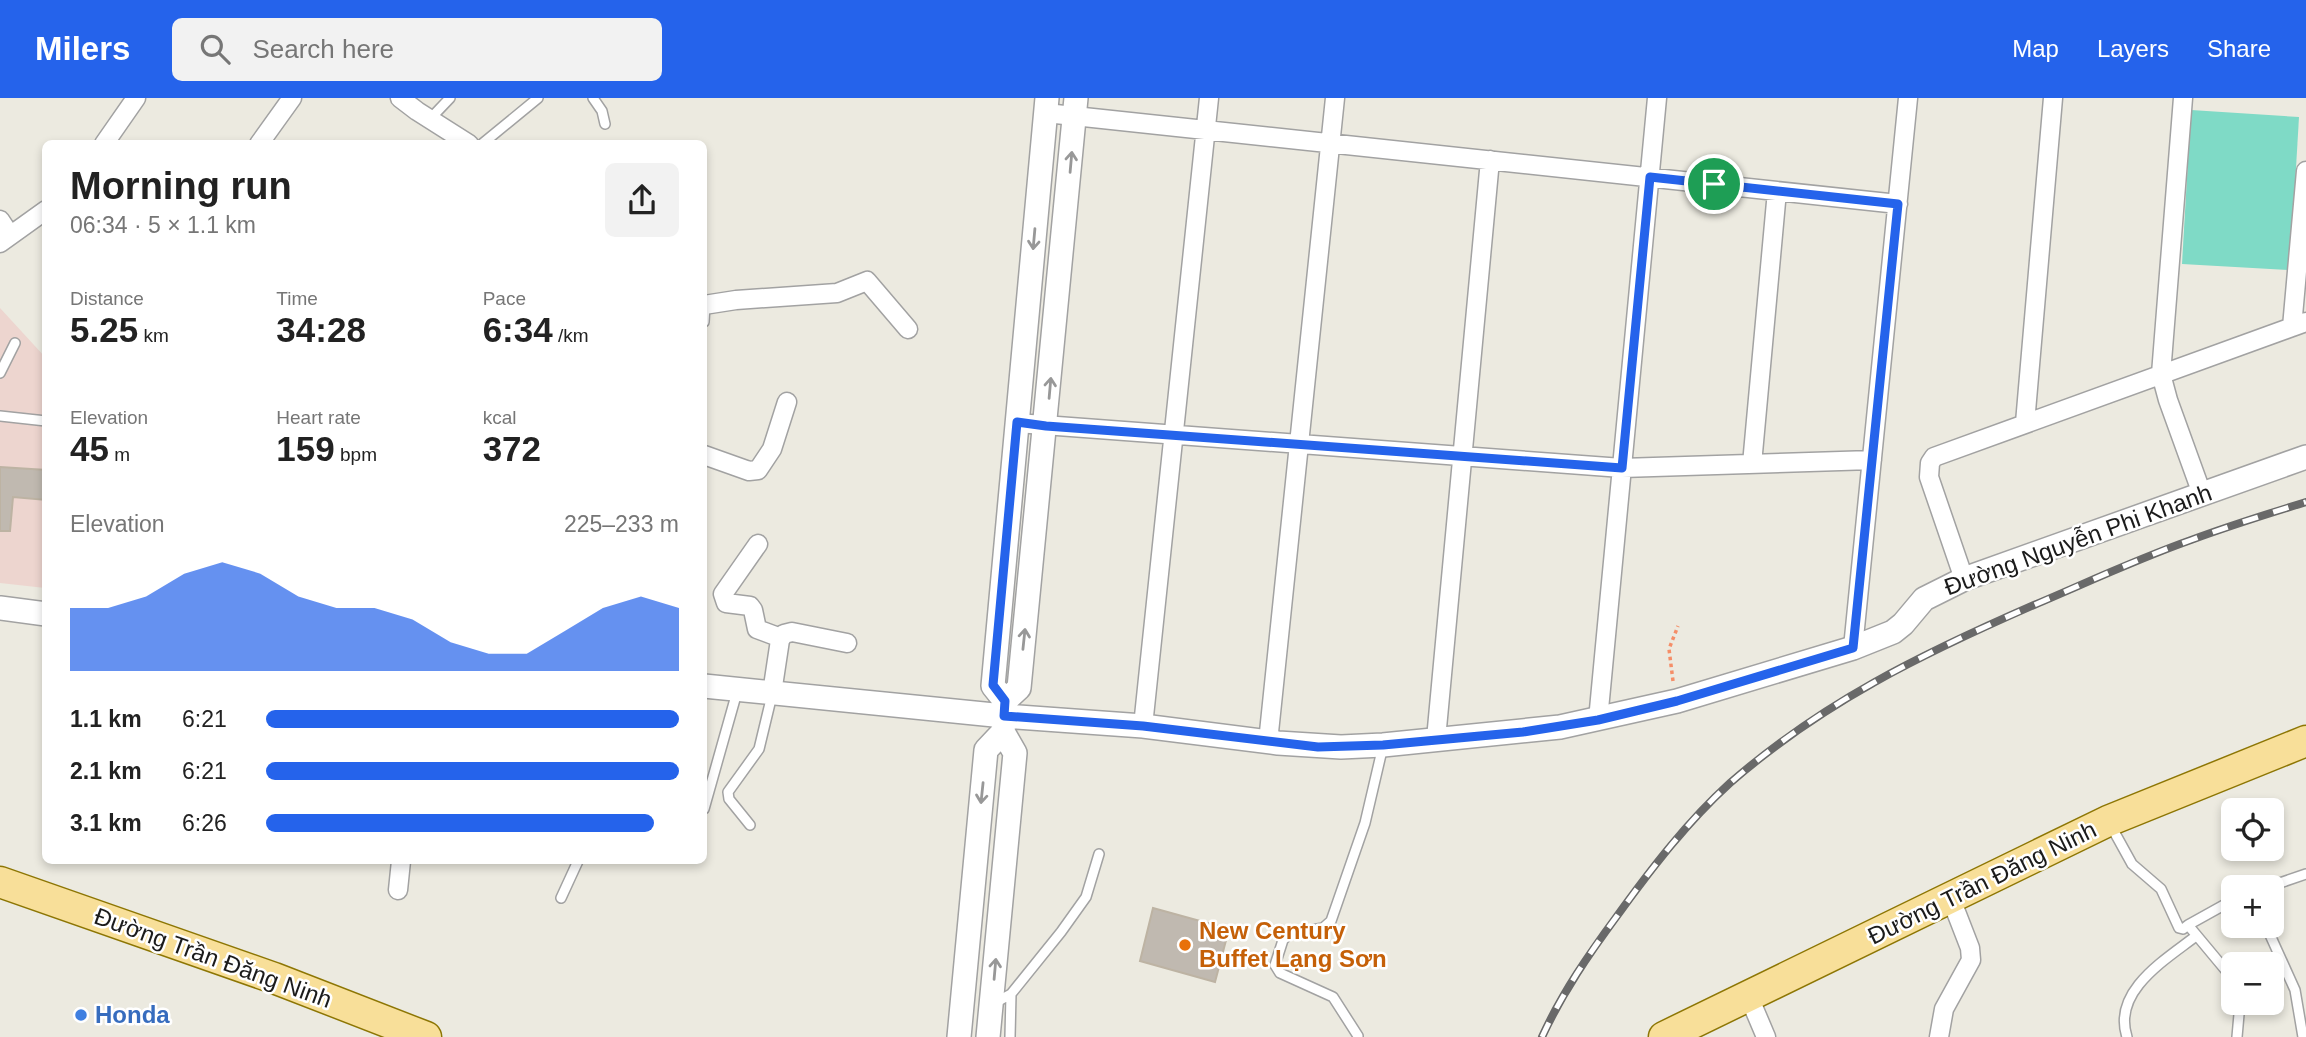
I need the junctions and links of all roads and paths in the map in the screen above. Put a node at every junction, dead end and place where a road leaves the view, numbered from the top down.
1 (136, 98) edge
2 (292, 98) edge
3 (400, 98) edge
4 (450, 98) edge
5 (538, 98) edge
6 (593, 98) edge
7 (1209, 98) edge
8 (1335, 98) edge
9 (1657, 98) edge
10 (1908, 98) edge
11 (2053, 98) edge
12 (2182, 98) edge
13 (1046, 105) edge
14 (1076, 106) edge
15 (430, 118) junction
16 (605, 124) dead end
17 (1205, 130) junction
18 (107, 140) edge
19 (262, 140) edge
20 (463, 140) edge
21 (487, 140) edge
22 (1330, 143) junction
23 (1490, 160) junction
24 (2306, 171) edge
25 (1650, 177) junction
26 (1777, 191) junction
27 (1898, 204) junction
28 (42, 212) edge
29 (3, 233) edge
30 (707, 311) edge
31 (2299, 325) edge
32 (908, 329) dead end
33 (15, 343) dead end
34 (0, 373) edge
35 (2161, 374) junction
36 (787, 401) dead end
37 (0, 416) edge
38 (42, 421) edge
39 (1017, 422) junction
40 (2025, 423) junction
41 (1046, 426) junction
42 (1173, 436) junction
43 (1299, 445) junction
44 (707, 455) edge
45 (1463, 456) junction
46 (2306, 457) edge
47 (1872, 460) junction
48 (1752, 464) junction
49 (1622, 468) junction
50 (2202, 494) junction
51 (758, 544) dead end
52 (1964, 579) junction
53 (0, 608) edge
54 (42, 613) edge
55 (1678, 626) dead end
56 (781, 638) junction
57 (847, 643) dead end
58 (1853, 648) junction
59 (707, 686) edge
60 (738, 690) junction
61 (772, 694) junction
62 (1677, 701) junction
63 (1004, 716) junction
64 (1598, 720) junction
65 (1143, 726) junction
66 (1436, 739) junction
67 (2306, 741) edge
68 (1268, 742) junction
69 (1383, 745) junction
70 (707, 798) edge
71 (2109, 821) junction
72 (750, 825) dead end
73 (1099, 855) dead end
74 (401, 864) edge
75 (577, 864) edge
76 (2306, 874) edge
77 (0, 882) edge
78 (2284, 882) edge
79 (398, 890) dead end
80 (561, 898) dead end
81 (1951, 899) junction
82 (2221, 907) edge
83 (2188, 925) junction
84 (2196, 936) junction
85 (2271, 938) edge
86 (2221, 965) edge
87 (1749, 997) junction
88 (1001, 1000) junction
89 (2239, 1015) edge
90 (1358, 1036) edge
91 (426, 1037) edge
92 (960, 1037) edge
93 (988, 1037) edge
94 (1010, 1037) edge
95 (1664, 1037) edge
96 (1766, 1037) edge
97 (1939, 1037) edge
98 (2127, 1037) edge
99 (2237, 1037) edge
100 (2303, 1037) edge

1 - 18 street
2 - 19 street
3 - 15 street
4 - 15 lane
5 - 21 lane
6 - 16 lane
7 - 17 street
8 - 22 street
9 - 25 street
10 - 27 street
11 - 40 street
12 - 35 street
13 - 14 street
13 -> 39 street
14 - 17 street
41 -> 14 street
15 - 20 street
17 - 22 street
17 - 42 street
22 - 23 street
22 - 43 street
23 - 25 street
23 - 45 street
24 - 31 street
25 - 26 street
25 - 49 street
26 - 27 street
26 - 48 street
27 - 47 street
28 - 29 street
30 - 32 street
31 - 35 street
33 - 34 lane
35 - 40 street
35 - 50 street
36 - 44 street
37 - 38 lane
39 - 41 street
39 - 63 street
40 - 52 street
41 - 42 street
63 -> 41 street
42 - 43 street
42 - 65 street
43 - 45 street
43 - 68 street
45 - 49 street
45 - 66 street
46 - 50 street, Đường Nguyễn Phi Khanh
47 - 48 street
47 - 58 street
48 - 49 street
49 - 64 street
50 - 52 street, Đường Nguyễn Phi Khanh
51 - 56 street
52 - 58 street, Đường Nguyễn Phi Khanh
53 - 54 street
55 - 62 path
56 - 57 street
56 - 61 street
58 - 62 street, Đường Nguyễn Phi Khanh
59 - 60 street, Đường Nguyễn Phi Khanh
60 - 61 street, Đường Nguyễn Phi Khanh
60 - 70 lane
61 - 63 street, Đường Nguyễn Phi Khanh
61 - 72 lane
62 - 64 street, Đường Nguyễn Phi Khanh
63 - 65 street, Đường Nguyễn Phi Khanh
88 -> 63 street
63 -> 92 street
64 - 66 street, Đường Nguyễn Phi Khanh
65 - 68 street, Đường Nguyễn Phi Khanh
66 - 69 street, Đường Nguyễn Phi Khanh
67 - 71 main road, Đường Trần Đăng Ninh
68 - 69 street, Đường Nguyễn Phi Khanh
69 - 90 lane
71 - 81 main road, Đường Trần Đăng Ninh
71 - 83 lane
73 - 88 lane
74 - 79 street
75 - 80 lane
76 - 78 lane
77 - 91 main road, Đường Trần Đăng Ninh
81 - 87 main road, Đường Trần Đăng Ninh
81 - 97 street
82 - 83 lane
83 - 84 lane
84 - 86 lane
84 - 98 lane
85 - 100 lane
87 - 95 main road, Đường Trần Đăng Ninh
87 - 96 street
88 - 93 street
88 - 94 lane
89 - 99 lane

